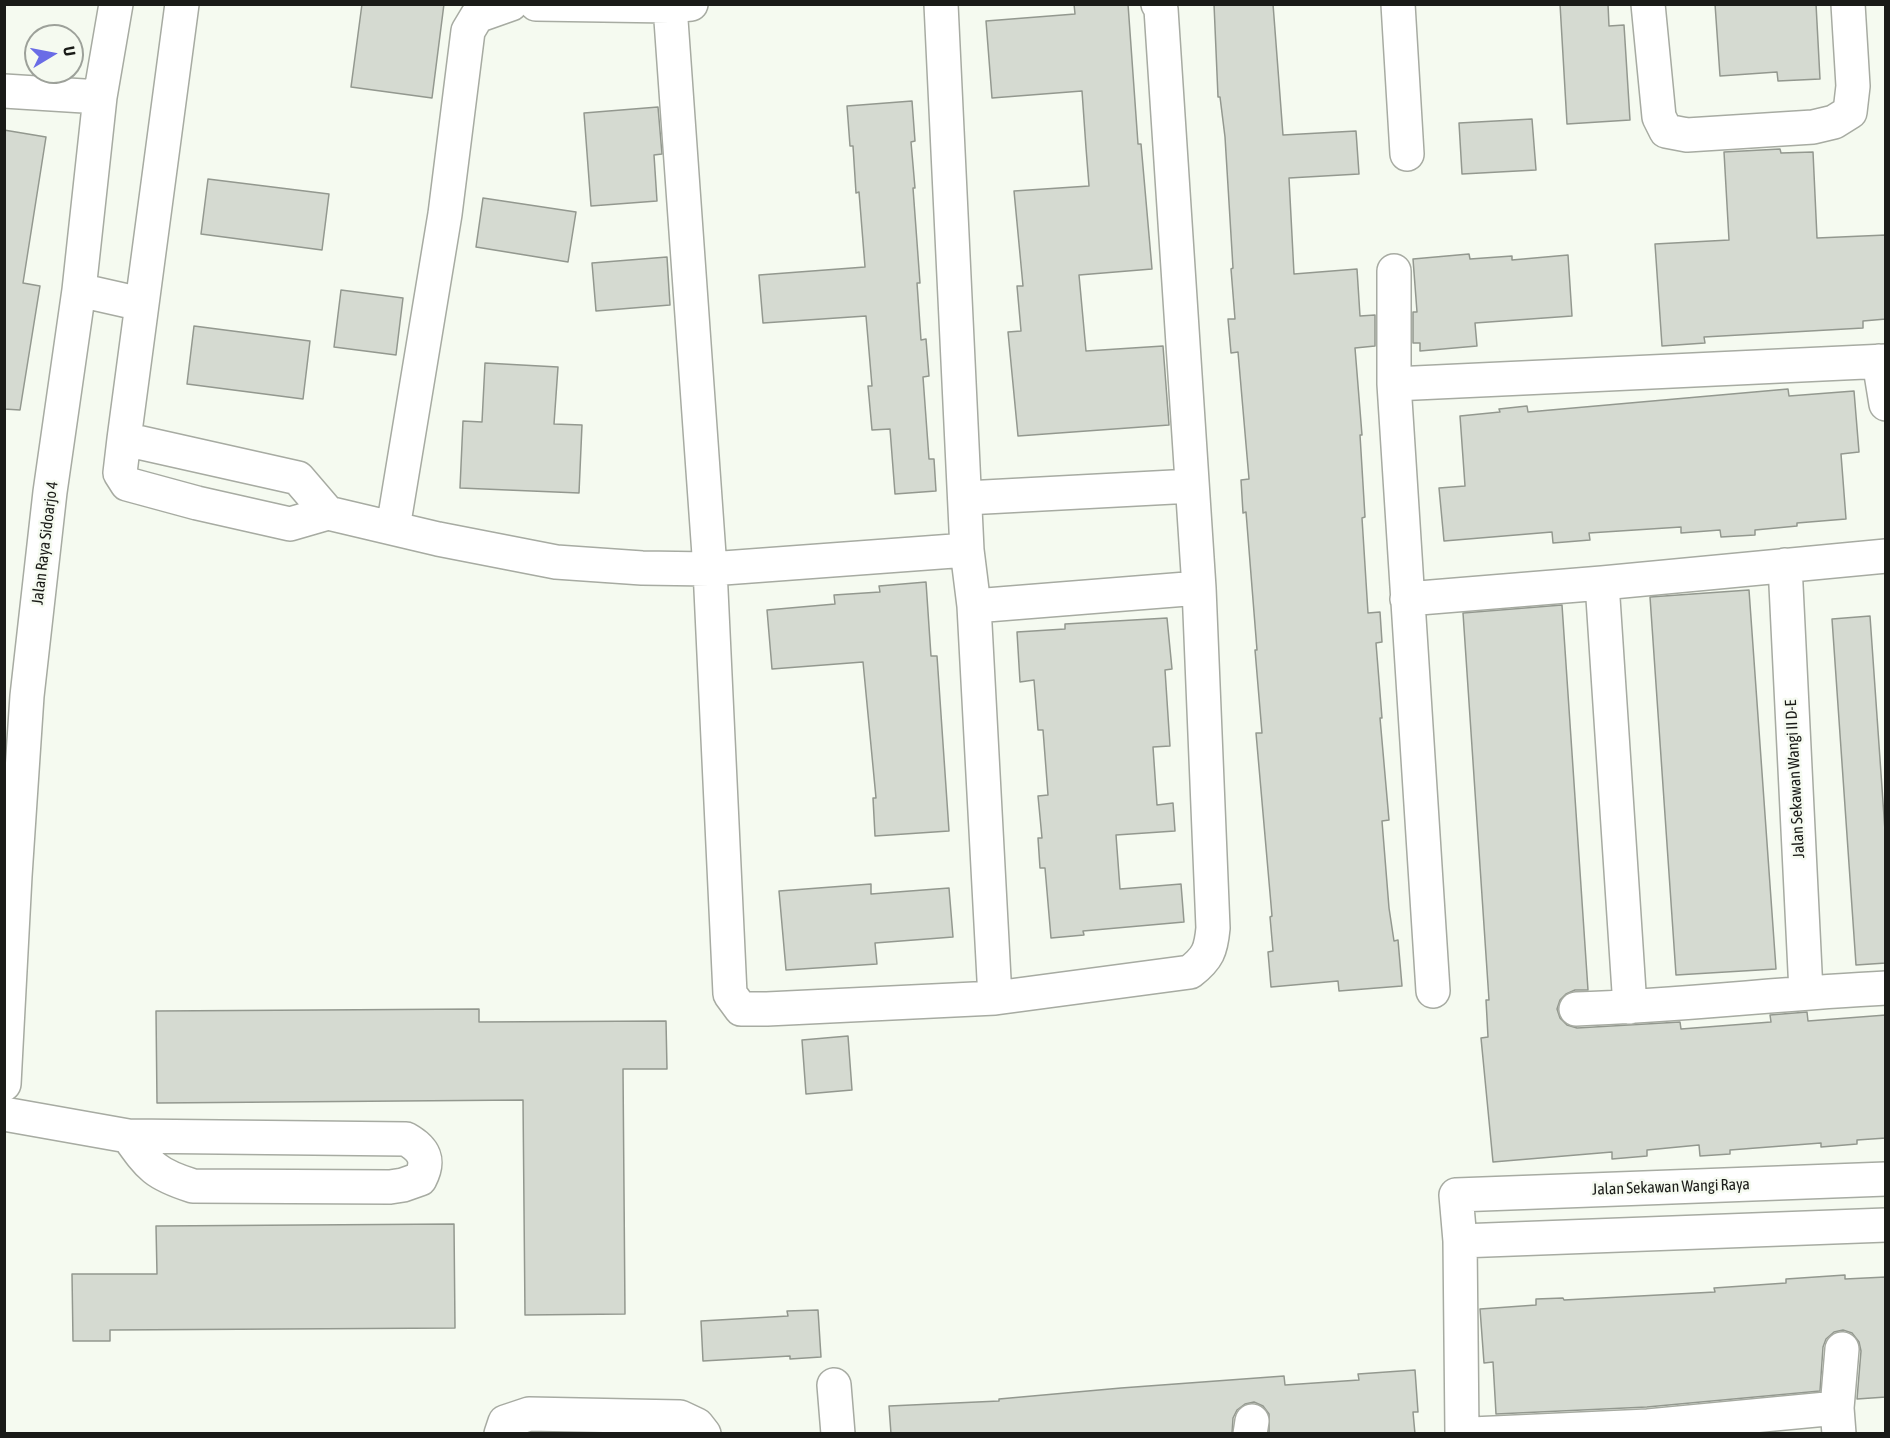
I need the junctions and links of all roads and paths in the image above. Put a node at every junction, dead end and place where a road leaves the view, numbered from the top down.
1 (116, 4) edge
2 (182, 4) edge
3 (511, 4) edge
4 (536, 4) edge
5 (941, 4) edge
6 (1158, 4) edge
7 (1398, 4) edge
8 (1648, 4) edge
9 (1848, 4) edge
10 (680, 5) edge
11 (4, 91) edge
12 (100, 97) junction
13 (1407, 154) dead end
14 (1394, 271) dead end
15 (79, 290) junction
16 (141, 304) junction
17 (1882, 361) edge
18 (1394, 384) junction
19 (1886, 404) edge
20 (124, 439) junction
21 (1192, 486) junction
22 (966, 498) junction
23 (328, 513) junction
24 (393, 528) junction
25 (967, 550) junction
26 (1886, 556) edge
27 (1785, 566) junction
28 (710, 568) junction
29 (1602, 583) junction
30 (1199, 588) junction
31 (1407, 599) junction
32 (974, 606) junction
33 (1886, 988) edge
34 (1433, 991) dead end
35 (1806, 992) junction
36 (995, 998) junction
37 (1630, 1007) junction
38 (1576, 1009) dead end
39 (4, 1084) edge
40 (4, 1114) edge
41 (128, 1136) junction
42 (1886, 1179) edge
43 (1886, 1225) edge
44 (1460, 1241) junction
45 (1842, 1349) dead end
46 (834, 1385) dead end
47 (1838, 1421) edge
48 (1648, 1430) edge
49 (501, 1434) edge
50 (704, 1434) edge
51 (838, 1434) edge
52 (1462, 1434) edge
53 (1472, 1434) edge

1 - 12 street, Jalan Raya Sidoarjo 4
2 - 16 street
3 - 24 street
4 - 10 street
5 - 22 street
6 - 21 street
7 - 13 street
8 - 9 street
10 - 28 street
11 - 12 street
12 - 15 street, Jalan Raya Sidoarjo 4
14 - 18 street
15 - 16 street
15 - 39 street, Jalan Raya Sidoarjo 4
16 - 20 street
17 - 18 street
17 - 19 street
18 - 31 street
20 - 23 street
20 - 23 street
21 - 22 street
21 - 30 street
22 - 25 street
23 - 24 street
24 - 28 street
25 - 28 street
25 - 32 street
26 - 27 street
27 - 29 street
27 - 35 street, Jalan Sekawan Wangi II D-E
28 - 36 street
29 - 31 street
29 - 37 street
30 - 32 street
30 - 36 street
31 - 34 street
32 - 36 street
33 - 35 street
35 - 37 street
37 - 38 street
40 - 41 street
41 - 41 street
42 - 44 street, Jalan Sekawan Wangi Raya
43 - 44 street
44 - 52 street
45 - 47 street
46 - 51 street
47 - 48 street
48 - 53 street
49 - 50 street

